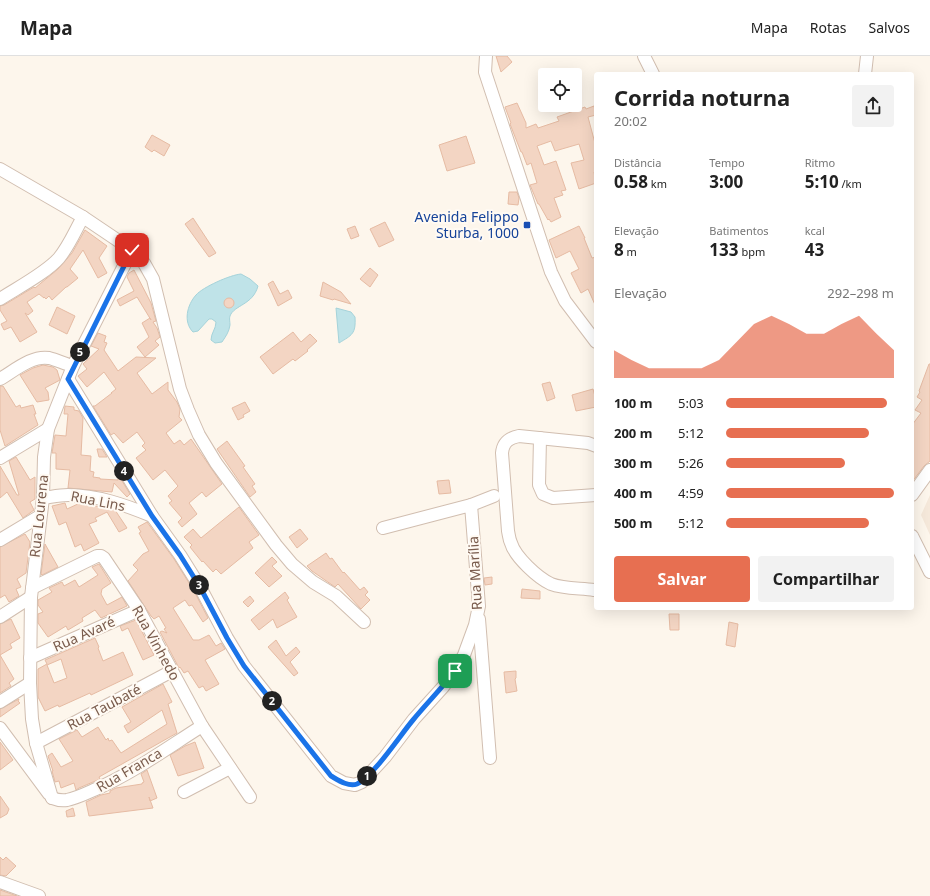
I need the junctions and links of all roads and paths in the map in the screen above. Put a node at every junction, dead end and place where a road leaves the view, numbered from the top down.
1 (486, 56) edge
2 (644, 56) edge
3 (866, 56) edge
4 (653, 72) edge
5 (865, 72) edge
6 (0, 169) edge
7 (83, 217) junction
8 (132, 250) junction
9 (0, 299) edge
10 (594, 339) edge
11 (73, 366) junction
12 (0, 379) edge
13 (68, 379) junction
14 (48, 429) junction
15 (540, 438) junction
16 (594, 445) edge
17 (0, 458) edge
18 (930, 470) edge
19 (914, 492) edge
20 (594, 495) edge
21 (494, 496) dead end
22 (43, 498) junction
23 (471, 505) junction
24 (40, 516) junction
25 (152, 516) junction
26 (383, 528) dead end
27 (0, 540) edge
28 (914, 540) edge
29 (930, 572) edge
30 (594, 590) dead end
31 (31, 593) junction
32 (479, 606) junction
33 (139, 610) junction
34 (0, 617) edge
35 (364, 622) dead end
36 (30, 658) junction
37 (172, 671) junction
38 (30, 683) junction
39 (0, 702) edge
40 (202, 726) junction
41 (0, 728) edge
42 (36, 743) junction
43 (490, 758) dead end
44 (230, 768) junction
45 (184, 792) dead end
46 (250, 797) dead end
47 (52, 798) junction
48 (0, 882) edge
49 (39, 896) edge

1 - 10 street
2 - 4 street
3 - 5 street
6 - 7 street
7 - 8 street
7 - 9 street
8 - 11 street, Rua Lourena
8 - 35 street
11 - 12 street
11 - 13 street, Rua Lourena
13 - 14 street, Rua Lourena
13 - 25 street, Rua Marília
14 - 17 street
14 - 22 street, Rua Lourena
15 - 16 street
15 - 20 street
15 - 30 street
18 - 19 street
21 - 23 street
22 - 24 street, Rua Lourena
22 - 25 street, Rua Lins
23 - 26 street
23 - 32 street, Rua Marília
24 - 27 street
24 - 31 street, Rua Lourena
25 - 32 street, Rua Marília
28 - 29 street
31 - 33 street, Rua Vinhedo
31 - 34 street
31 - 36 street, Rua Lourena
32 - 43 street
33 - 36 street, Rua Avaré
33 - 37 street, Rua Vinhedo
36 - 38 street, Rua Lourena
37 - 40 street, Rua Vinhedo
37 - 42 street, Rua Taubaté
38 - 39 street
38 - 42 street, Rua Lourena
40 - 44 street, Rua Vinhedo
40 - 47 street, Rua Franca
41 - 47 street
42 - 47 street, Rua Lourena
44 - 45 street
44 - 46 street, Rua Vinhedo
48 - 49 street

